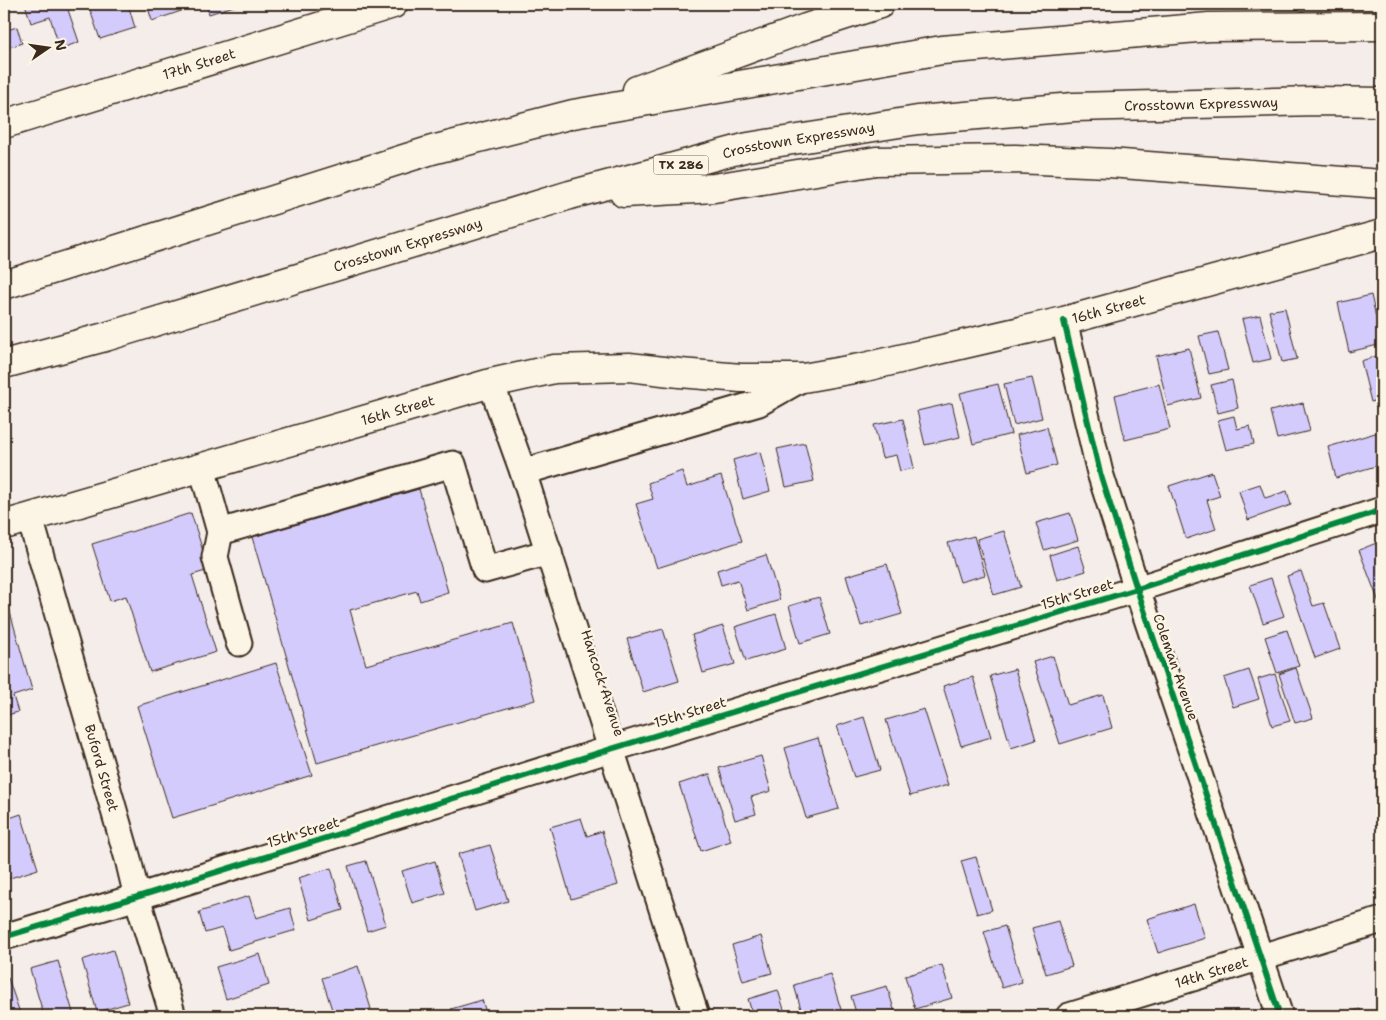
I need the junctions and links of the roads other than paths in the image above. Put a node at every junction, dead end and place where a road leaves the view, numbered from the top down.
1 (387, 4) edge
2 (880, 4) edge
3 (1382, 26) edge
4 (1382, 102) edge
5 (573, 114) junction
6 (4, 124) edge
7 (1382, 184) edge
8 (570, 196) junction
9 (1382, 234) edge
10 (48, 271) junction
11 (4, 278) edge
12 (4, 285) edge
13 (1064, 321) junction
14 (105, 337) junction
15 (4, 364) edge
16 (803, 378) junction
17 (4, 381) edge
18 (491, 384) junction
19 (202, 468) junction
20 (523, 472) junction
21 (1382, 510) edge
22 (30, 518) junction
23 (4, 525) edge
24 (220, 532) junction
25 (549, 552) junction
26 (1137, 589) junction
27 (239, 643) dead end
28 (611, 749) junction
29 (138, 897) junction
30 (1382, 920) edge
31 (4, 937) edge
32 (1260, 958) junction
33 (173, 1016) edge
34 (696, 1016) edge
35 (1069, 1016) edge
36 (1280, 1016) edge

1 - 6 main road, 17th Street
2 - 5 main road
3 - 5 main road
4 - 8 main road, Crosstown Expressway / TX 286
5 - 10 main road
7 - 8 main road
8 - 14 main road, Crosstown Expressway / TX 286
9 - 13 main road, 16th Street
10 - 11 main road
10 - 12 main road
13 - 16 main road, 16th Street
13 - 26 street, Coleman Avenue
14 - 15 main road, Crosstown Expressway / TX 286
14 - 17 main road
16 - 18 main road, 16th Street
16 - 20 street, 16th Street
18 - 19 main road, 16th Street
18 - 20 street, Hancock Avenue
19 - 22 main road, 16th Street
19 - 24 street
20 - 25 street, Hancock Avenue
21 - 26 street, 15th Street
22 - 23 main road, 16th Street
22 - 29 street, Buford Street
24 - 25 street
24 - 27 street
25 - 28 street, Hancock Avenue
26 - 28 street, 15th Street
26 - 32 street, Coleman Avenue
28 - 29 street, 15th Street
28 - 34 street, Hancock Avenue
29 - 31 street, 15th Street
29 - 33 street, Buford Street
30 - 32 street, 14th Street
32 - 35 street, 14th Street
32 - 36 street, Coleman Avenue

